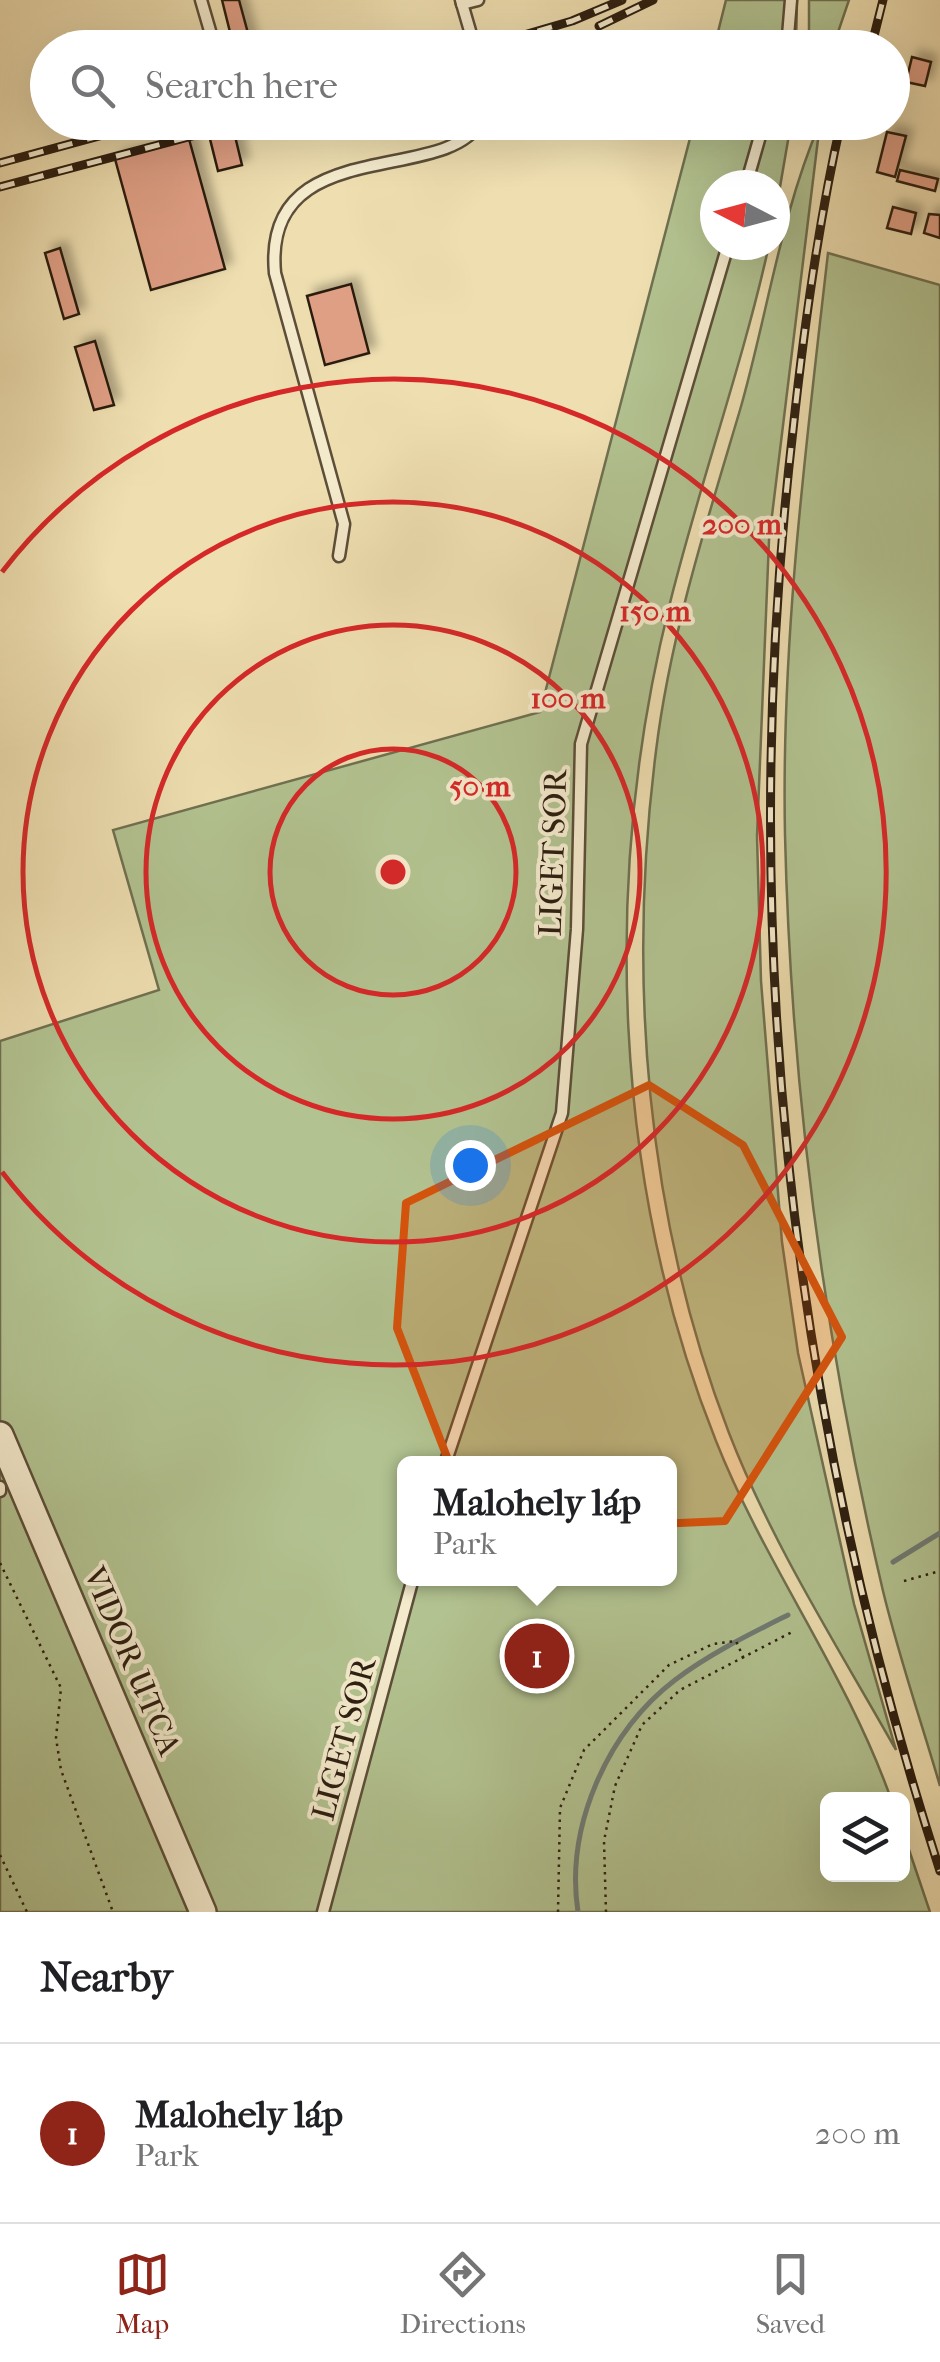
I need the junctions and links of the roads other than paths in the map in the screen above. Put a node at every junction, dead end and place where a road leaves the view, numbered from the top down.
1 (202, 0) edge
2 (478, 0) edge
3 (790, 0) edge
4 (462, 2) edge
5 (210, 30) edge
6 (470, 30) edge
7 (788, 30) edge
8 (464, 140) edge
9 (759, 140) edge
10 (750, 170) edge
11 (724, 260) edge
12 (339, 556) dead end
13 (0, 1435) edge
14 (449, 1456) edge
15 (411, 1586) edge
16 (203, 1912) edge
17 (324, 1912) edge

1 - 5 lane
2 - 4 lane
3 - 7 lane
4 - 6 lane
8 - 12 lane
9 - 10 lane
11 - 14 lane, LIGET SOR
13 - 16 street, VIDOR UTCA
15 - 17 lane, LIGET SOR

